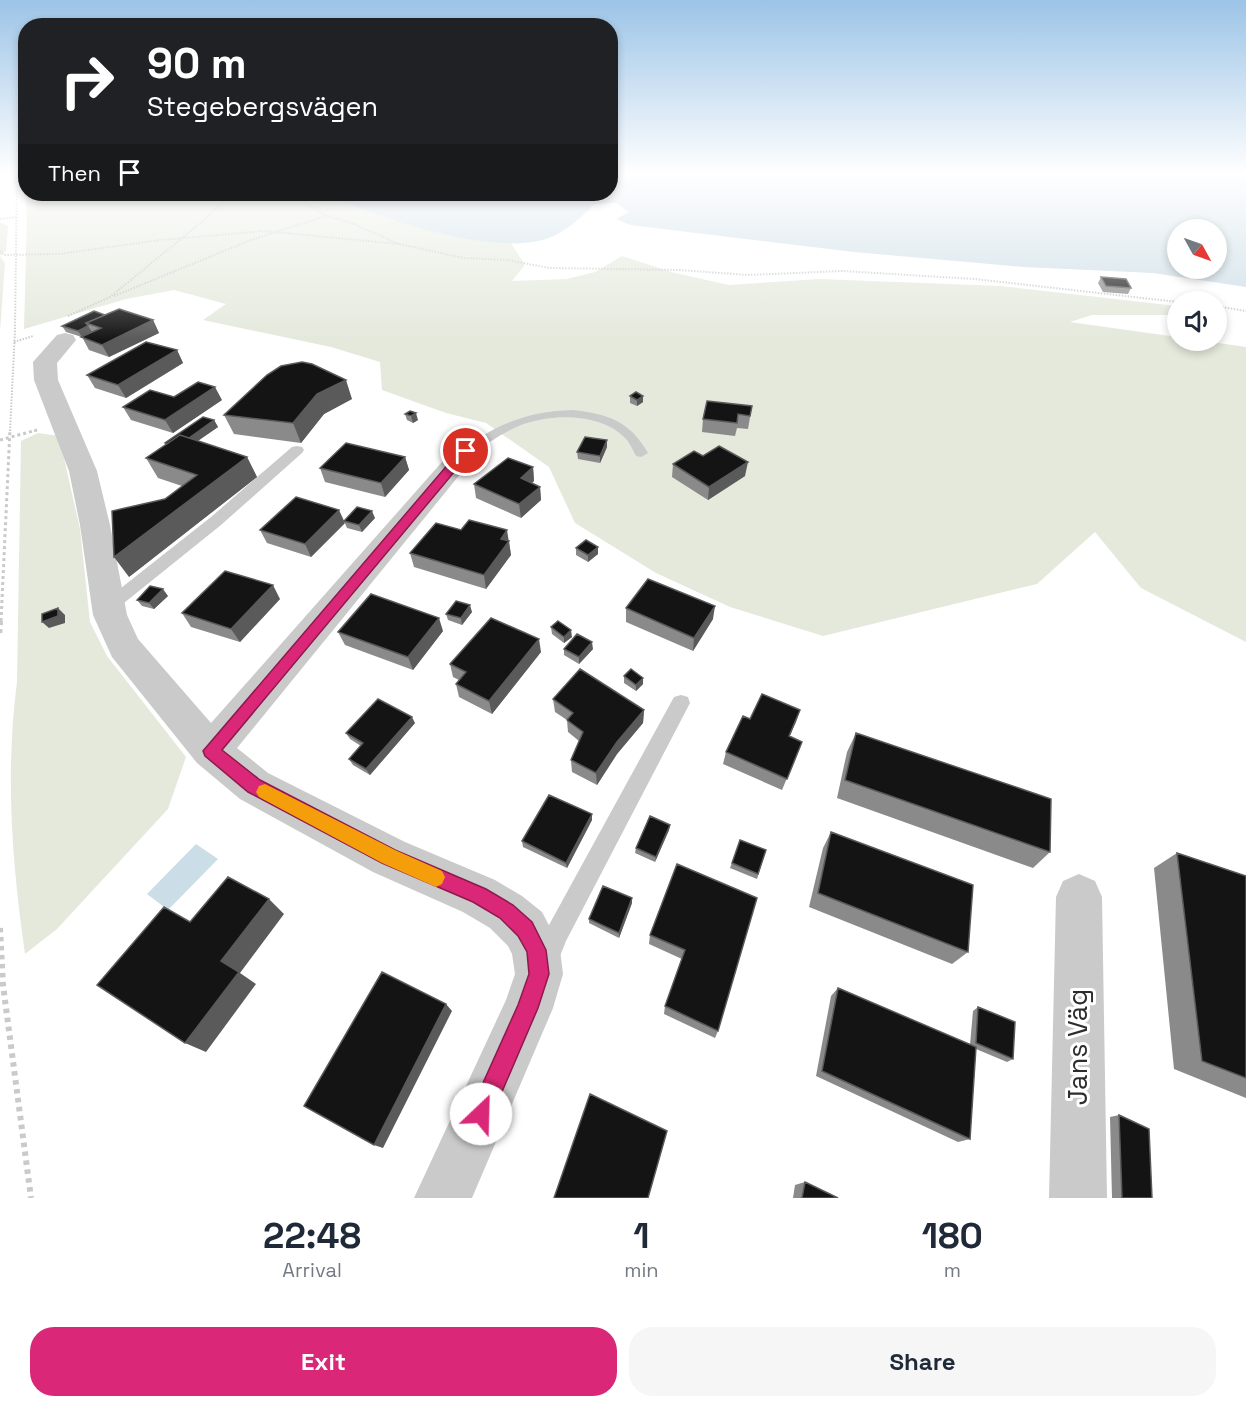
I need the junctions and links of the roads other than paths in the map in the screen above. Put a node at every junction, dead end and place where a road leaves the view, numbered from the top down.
1 (55, 332) road end
2 (297, 450) dead end
3 (466, 451) joint
4 (641, 453) dead end
5 (108, 607) junction
6 (681, 703) dead end
7 (211, 751) junction
8 (1079, 897) dead end
9 (539, 974) junction
10 (443, 1198) edge
11 (1078, 1198) edge

1 - 5 street
2 - 5 lane
3 - 4 lane
3 - 7 street
5 - 7 street
6 - 9 lane
7 - 9 street
8 - 11 street, Jans Väg
9 - 10 street

